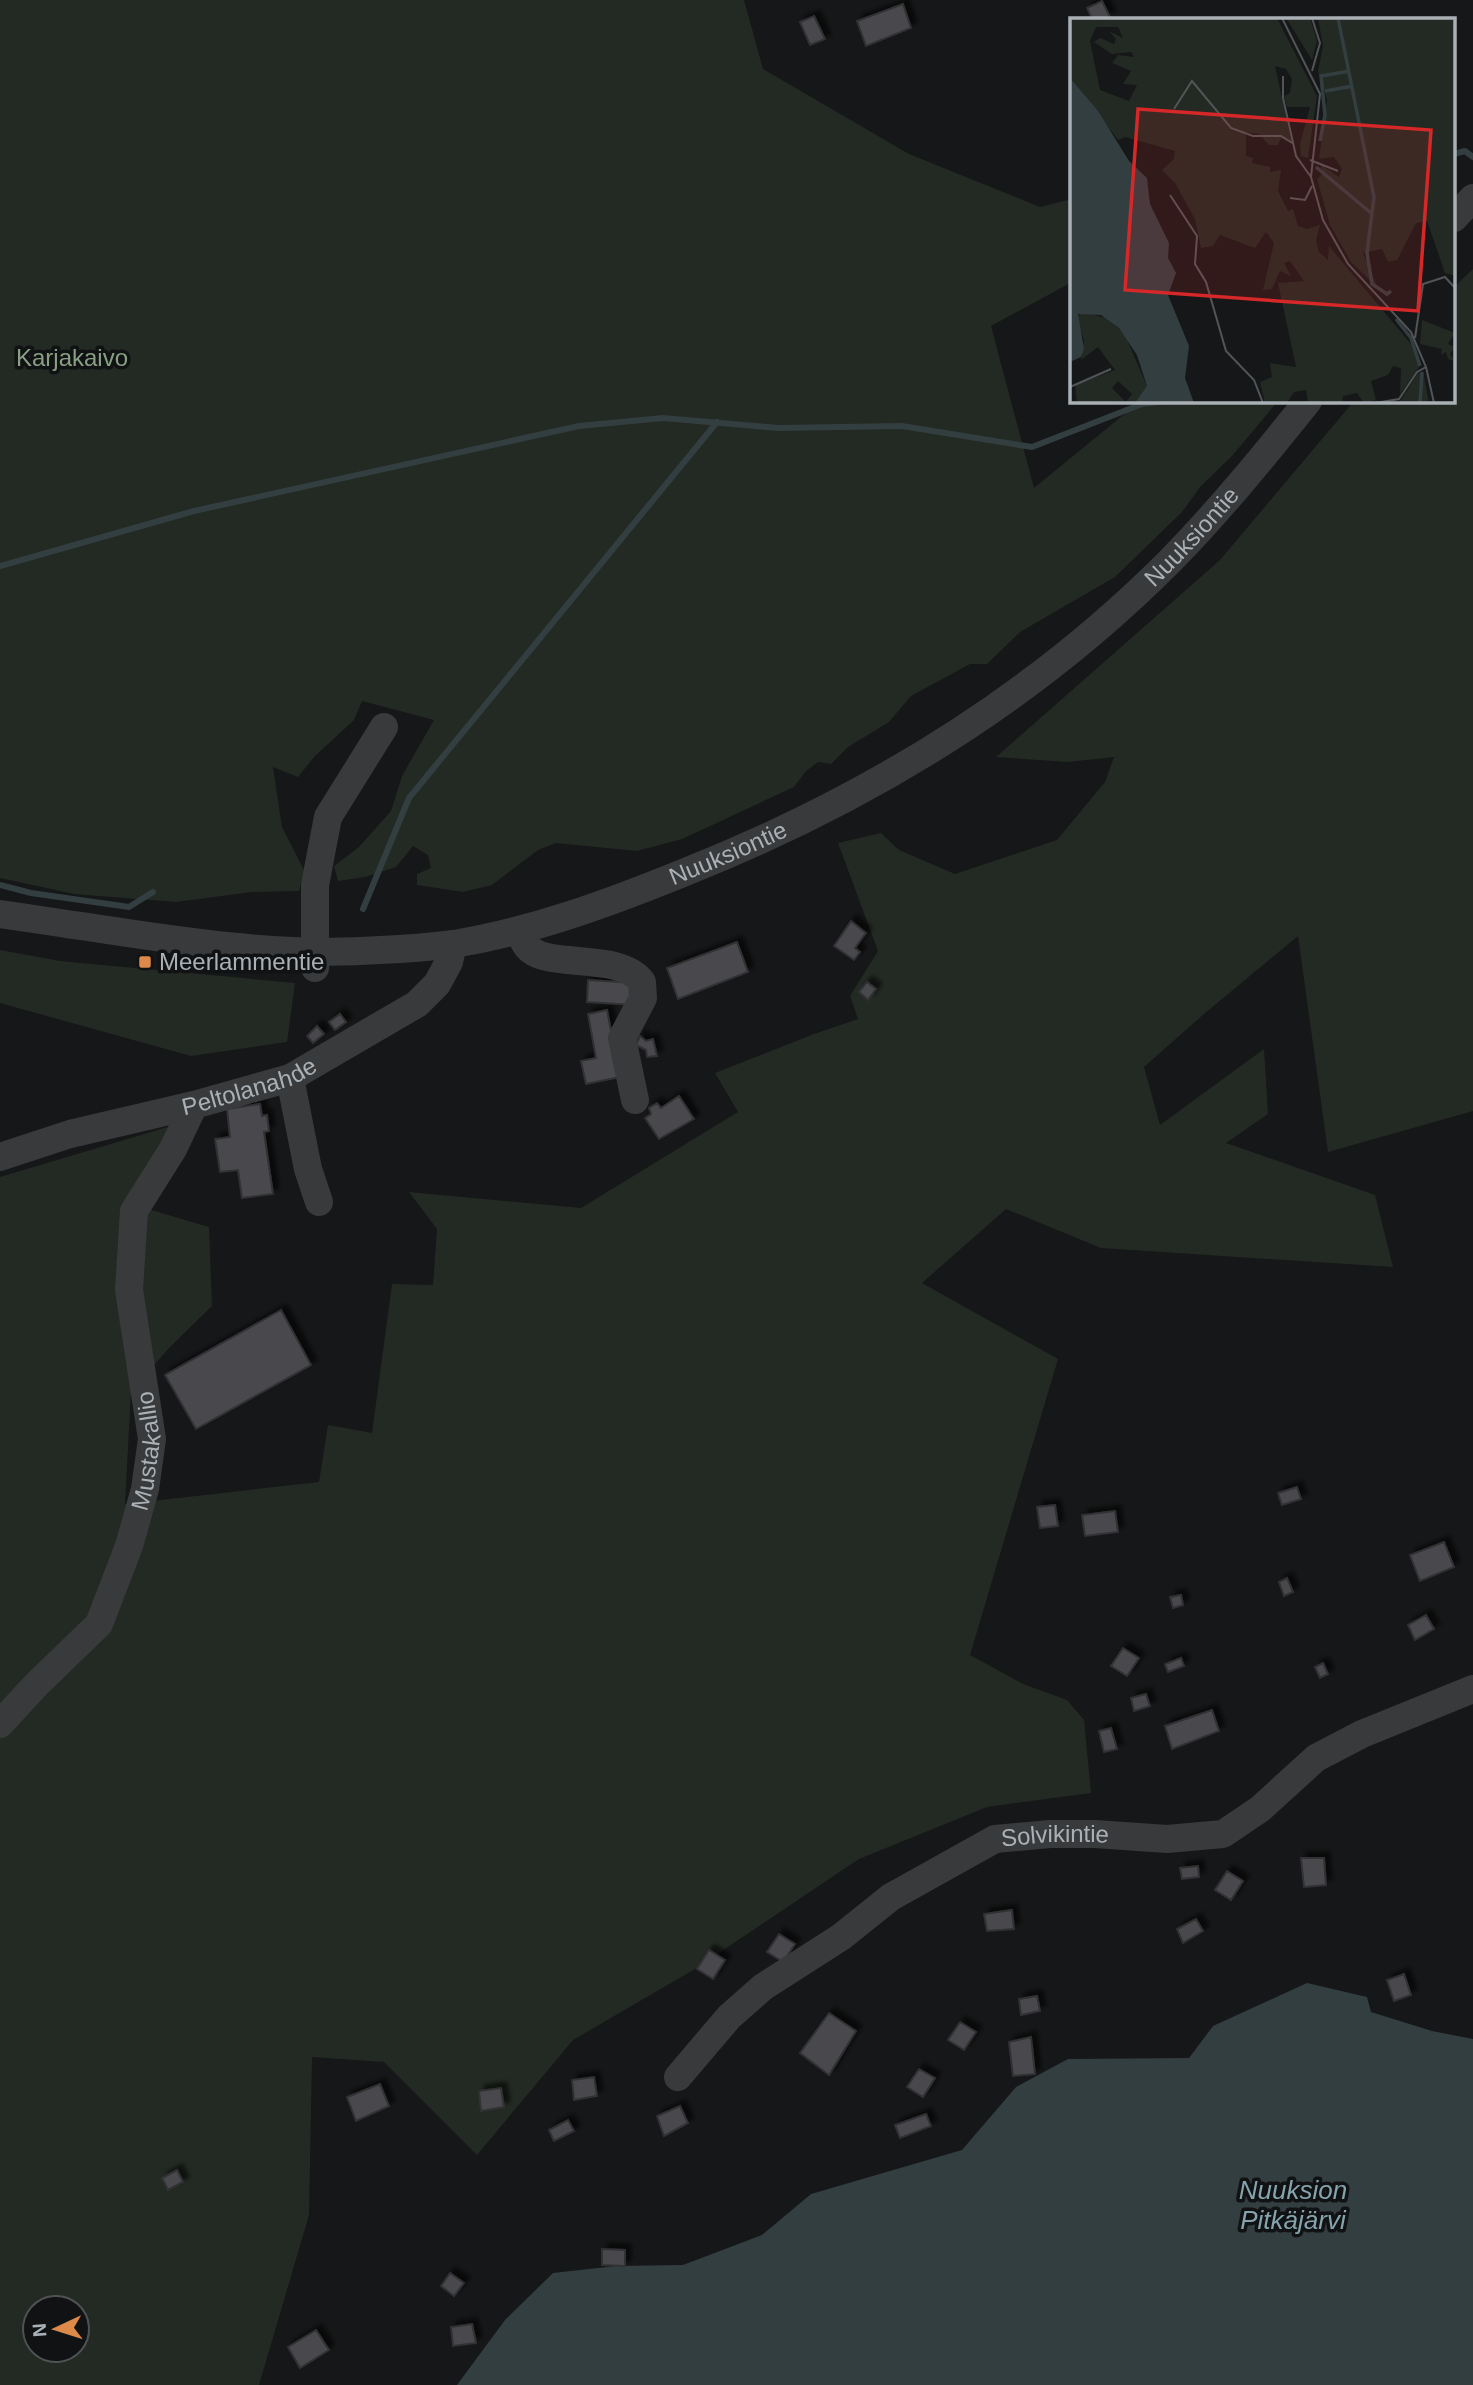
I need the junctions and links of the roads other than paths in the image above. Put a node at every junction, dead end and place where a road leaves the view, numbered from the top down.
1 (1473, 198) edge
2 (1456, 216) edge
3 (1307, 402) edge
4 (384, 727) dead end
5 (0, 914) edge
6 (520, 929) junction
7 (453, 944) junction
8 (315, 960) junction
9 (290, 1078) junction
10 (635, 1100) dead end
11 (194, 1105) junction
12 (0, 1157) edge
13 (319, 1202) dead end
14 (1473, 1689) edge
15 (0, 1724) edge
16 (678, 2077) dead end

1 - 2 street
3 - 6 street, Nuuksiontie
4 - 8 street
5 - 8 street, Nuuksiontie
6 - 7 street, Nuuksiontie
6 - 10 street
7 - 8 street, Nuuksiontie
7 - 9 street, Peltolanahde
9 - 11 street, Peltolanahde
9 - 13 street
11 - 12 street, Peltolanahde
11 - 15 street, Mustakallio
14 - 16 street, Solvikintie

